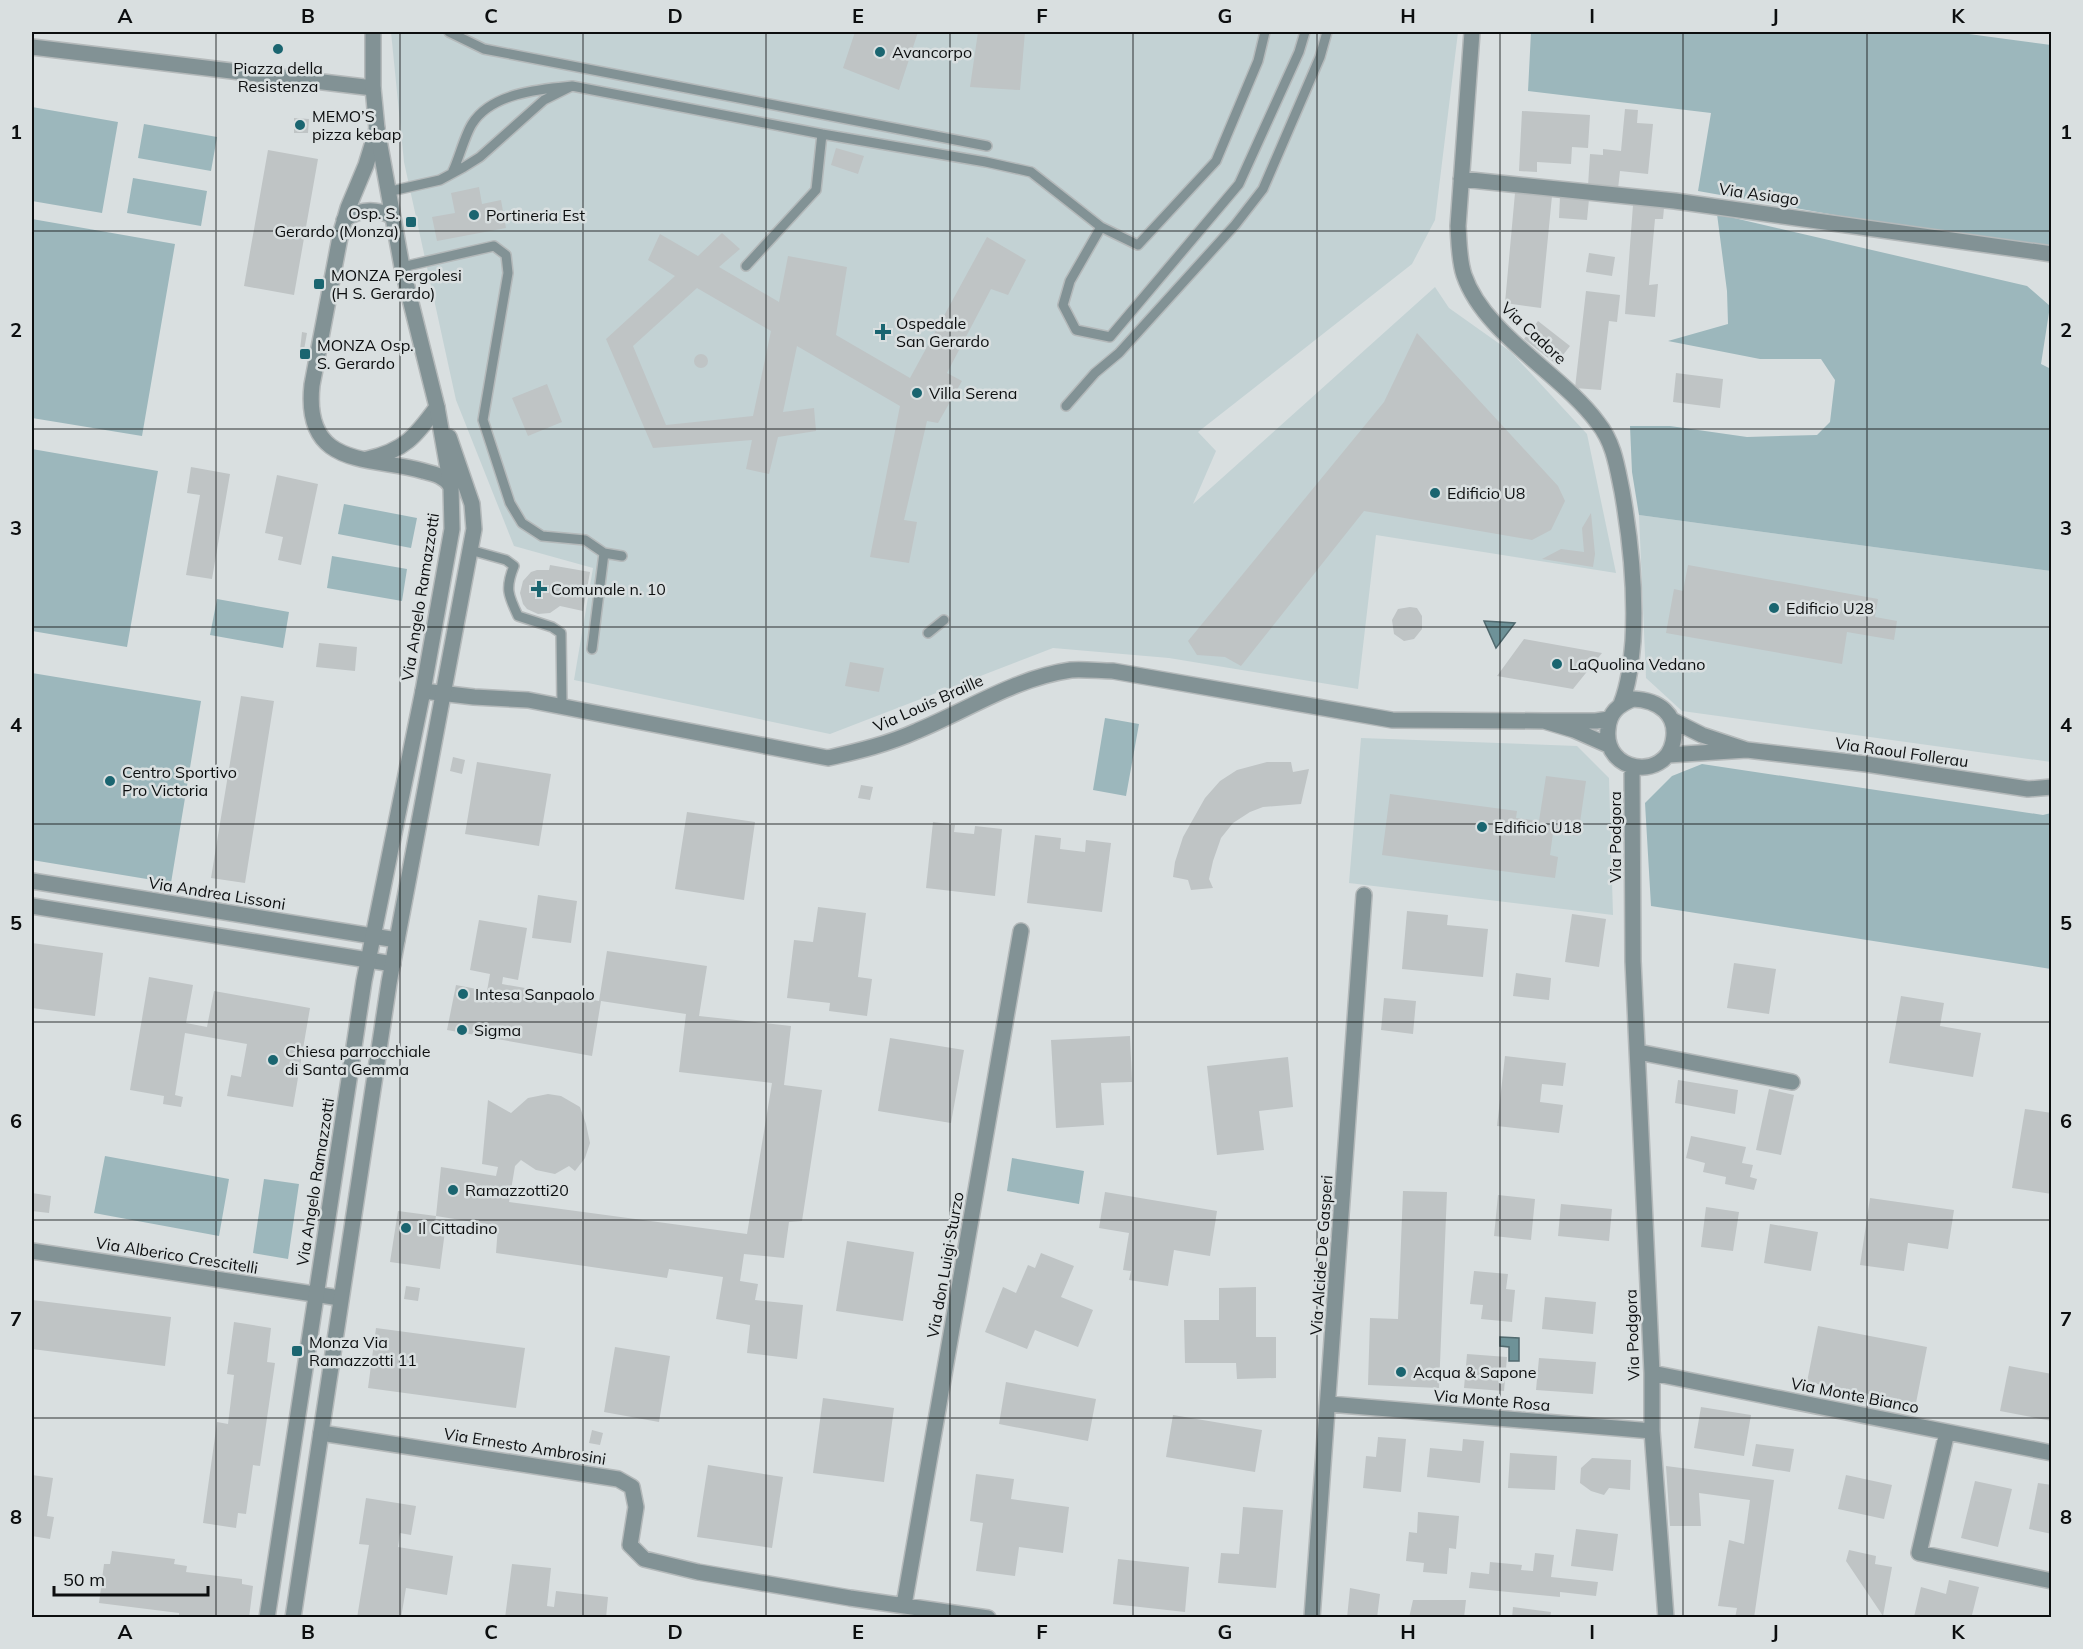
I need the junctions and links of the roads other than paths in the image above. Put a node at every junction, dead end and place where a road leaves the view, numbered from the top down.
1 (374, 32) edge
2 (449, 32) edge
3 (1265, 32) edge
4 (1305, 32) edge
5 (1328, 32) edge
6 (1472, 32) edge
7 (32, 47) edge
8 (572, 86) junction
9 (373, 88) junction
10 (376, 129) junction
11 (822, 134) junction
12 (987, 146) dead end
13 (453, 171) junction
14 (1461, 179) junction
15 (387, 192) junction
16 (392, 216) junction
17 (344, 220) junction
18 (1101, 227) junction
19 (2052, 254) edge
20 (746, 266) dead end
21 (402, 267) junction
22 (1066, 406) dead end
23 (437, 407) junction
24 (361, 460) junction
25 (451, 486) junction
26 (470, 550) junction
27 (604, 553) junction
28 (622, 556) dead end
29 (944, 620) dead end
30 (928, 633) dead end
31 (592, 649) dead end
32 (423, 692) junction
33 (444, 693) junction
34 (1621, 704) junction
35 (562, 706) junction
36 (1609, 719) junction
37 (1672, 720) junction
38 (1544, 721) junction
39 (1608, 746) junction
40 (1747, 750) junction
41 (1668, 755) junction
42 (1632, 767) junction
43 (2052, 787) edge
44 (32, 881) edge
45 (1364, 895) dead end
46 (32, 906) edge
47 (1021, 931) dead end
48 (373, 937) junction
49 (397, 940) junction
50 (368, 960) junction
51 (393, 964) junction
52 (1638, 1052) junction
53 (1792, 1082) dead end
54 (32, 1251) edge
55 (316, 1295) junction
56 (340, 1298) junction
57 (1652, 1373) junction
58 (1329, 1404) junction
59 (1652, 1431) junction
60 (1947, 1432) junction
61 (321, 1433) junction
62 (2052, 1453) edge
63 (2052, 1581) edge
64 (904, 1605) junction
65 (267, 1617) edge
66 (293, 1617) edge
67 (988, 1617) edge
68 (1312, 1617) edge
69 (1666, 1617) edge

1 - 9 street
2 - 12 lane
3 - 18 lane
4 - 18 lane
5 - 22 lane
6 - 14 street, Via Cadore
7 - 9 street
8 - 11 lane
8 - 13 lane
8 - 13 lane
9 - 10 street
10 - 15 street
10 - 17 street
11 - 18 lane
11 - 20 lane
13 - 15 lane
14 - 19 street, Via Asiago
14 - 34 street, Via Cadore
15 - 16 street
16 - 17 street
16 - 21 street
17 - 24 street
21 - 23 street
21 - 27 lane
23 - 24 street
23 - 25 street, Via Angelo Ramazzotti
23 - 26 street
24 - 25 street
25 - 32 street, Via Angelo Ramazzotti
26 - 33 street
26 - 35 lane
27 - 28 lane
27 - 31 lane
29 - 30 lane
32 - 33 street, Via Louis Braille
32 - 48 street, Via Angelo Ramazzotti
33 - 35 street, Via Louis Braille
33 - 49 street
34 - 36 street
34 - 37 street
35 - 38 street, Via Louis Braille
36 - 38 street
36 - 39 street
37 - 40 street, Via Raoul Follerau
37 - 41 street
38 - 39 street
39 - 42 street
40 - 41 street, Via Raoul Follerau
40 - 43 street, Via Raoul Follerau
41 - 42 street
42 - 52 street, Via Podgora
44 - 48 street, Via Andrea Lissoni
45 - 58 street, Via Alcide De Gasperi
46 - 50 street
47 - 64 street, Via don Luigi Sturzo
48 - 49 street, Via Andrea Lissoni
48 - 50 street, Via Angelo Ramazzotti
49 - 51 street
50 - 51 street
50 - 55 street, Via Angelo Ramazzotti
51 - 56 street
52 - 53 street
52 - 57 street, Via Podgora
54 - 55 street, Via Alberico Crescitelli
55 - 56 street, Via Alberico Crescitelli
55 - 65 street, Via Angelo Ramazzotti
56 - 61 street
57 - 59 street, Via Podgora
57 - 60 street, Via Monte Bianco
58 - 59 street, Via Monte Rosa
58 - 68 street, Via Alcide De Gasperi
59 - 69 street, Via Podgora
60 - 62 street, Via Monte Bianco
60 - 63 street
61 - 64 street, Via Ernesto Ambrosini
61 - 66 street
64 - 67 street

